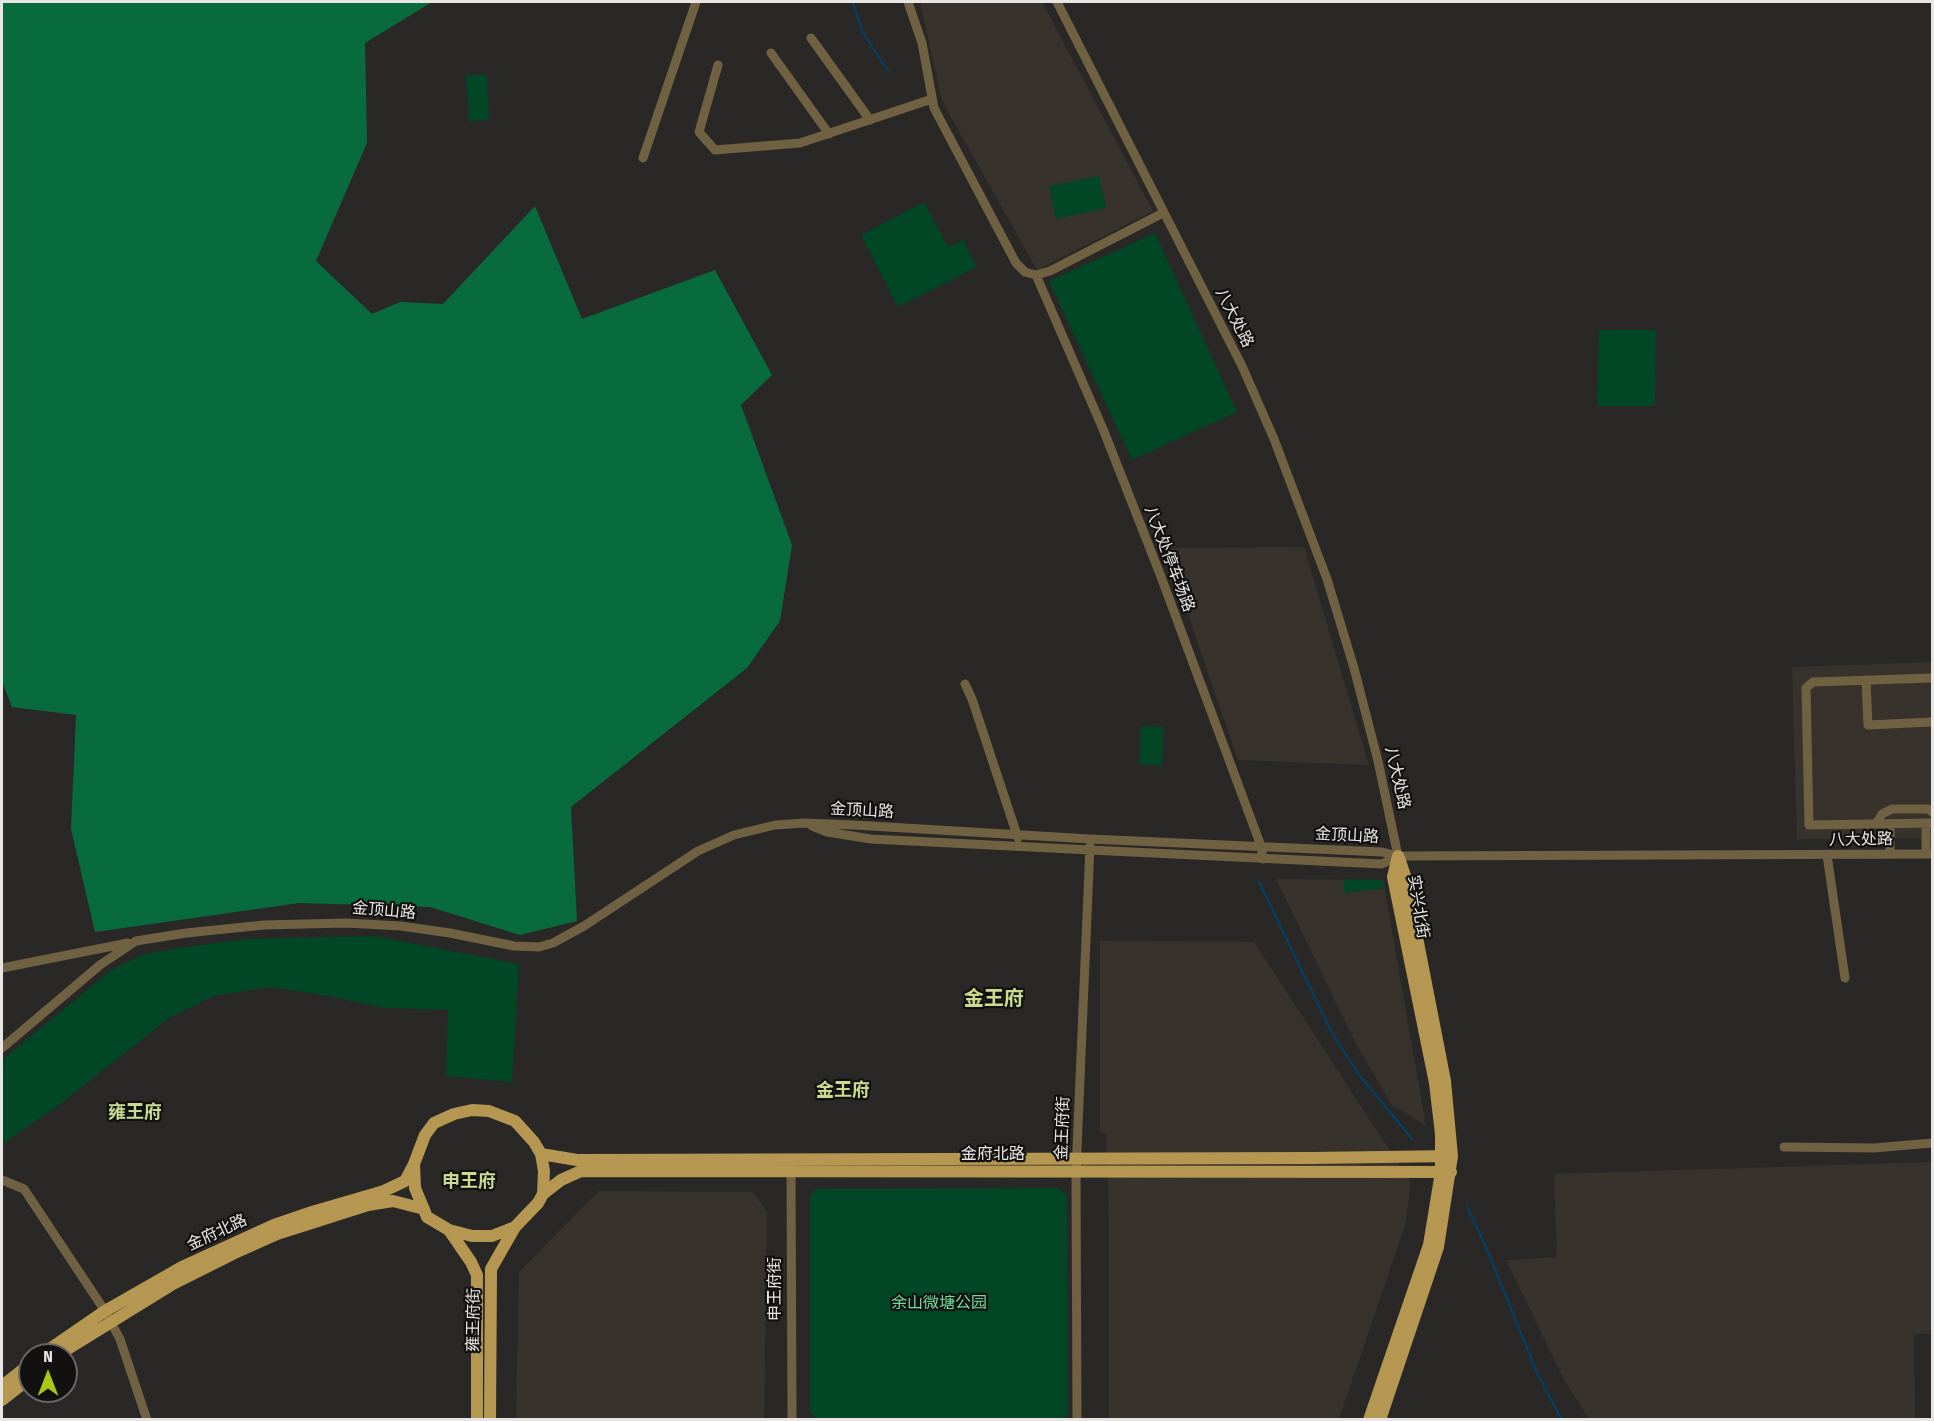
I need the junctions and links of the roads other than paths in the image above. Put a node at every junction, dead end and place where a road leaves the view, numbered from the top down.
1 (696, 2) edge
2 (908, 2) edge
3 (1057, 2) edge
4 (811, 38) dead end
5 (771, 54) dead end
6 (717, 65) dead end
7 (932, 99) junction
8 (870, 120) junction
9 (829, 134) junction
10 (643, 158) dead end
11 (1163, 213) junction
12 (1036, 275) junction
13 (1932, 678) edge
14 (1866, 680) junction
15 (965, 684) dead end
16 (1932, 722) edge
17 (1932, 812) edge
18 (805, 823) junction
19 (1929, 823) edge
20 (1876, 824) junction
21 (1890, 824) junction
22 (1017, 835) junction
23 (1090, 839) junction
24 (1020, 846) junction
25 (1261, 846) junction
26 (1090, 850) junction
27 (1890, 854) junction
28 (1929, 854) edge
29 (1827, 855) junction
30 (1398, 856) junction
31 (1263, 859) junction
32 (136, 941) junction
33 (2, 968) edge
34 (1845, 978) dead end
35 (2, 1048) edge
36 (1932, 1143) edge
37 (1784, 1147) dead end
38 (541, 1154) junction
39 (1447, 1155) junction
40 (1076, 1158) junction
41 (414, 1164) junction
42 (791, 1165) junction
43 (1076, 1172) junction
44 (1446, 1172) junction
45 (2, 1180) edge
46 (543, 1194) junction
47 (424, 1209) junction
48 (515, 1227) junction
49 (449, 1230) junction
50 (107, 1316) junction
51 (61, 1343) edge
52 (73, 1343) edge
53 (18, 1373) edge
54 (2, 1386) edge
55 (18, 1387) edge
56 (2, 1400) edge
57 (147, 1419) edge
58 (477, 1419) edge
59 (489, 1419) edge
60 (792, 1419) edge
61 (1077, 1419) edge
62 (1369, 1419) edge
63 (1380, 1419) edge

1 - 10 street
2 - 7 street, 八大处停车场路
3 - 11 street, 八大处路
4 - 8 street
5 - 9 street
6 - 9 street
7 - 8 street
7 - 12 street, 八大处停车场路
8 - 9 street
11 - 12 street
11 - 30 street, 八大处路
12 - 25 street, 八大处停车场路
13 - 14 street
14 - 16 street
14 - 20 street
15 - 22 street
17 - 20 street
18 - 22 street, 金顶山路
18 - 24 street, 金顶山路
18 - 32 street, 金顶山路
19 - 21 street
19 - 28 street
20 - 21 street
21 - 27 street
22 - 23 street, 金顶山路
22 - 24 street
23 - 25 street, 金顶山路
23 - 26 street, 金王府街
24 - 26 street, 金顶山路
25 - 30 street, 金顶山路
25 - 31 street, 八大处停车场路
26 - 31 street, 金顶山路
26 - 40 street, 金王府街
27 - 28 street, 八大处路
27 - 29 street, 八大处路
29 - 30 street, 八大处路
29 - 34 street
30 - 31 street, 金顶山路
30 - 39 main road, 实兴北街
32 - 33 street
32 - 35 street, 金顶山路
36 - 37 street
38 - 41 main road
38 - 42 main road, 金府北路
38 - 46 main road
39 - 40 main road, 金府北路
39 - 44 main road, 实兴北街
40 - 42 main road, 金府北路
40 - 43 street, 金王府街
41 - 47 main road
41 - 50 main road, 金府北路
42 - 43 main road, 金府北路
42 - 46 main road, 金府北路
42 - 60 street, 申王府街
43 - 44 main road, 金府北路
43 - 61 street, 金王府街
44 - 62 main road, 实兴北街
44 - 63 main road, 实兴北街
45 - 50 street
46 - 48 main road
47 - 49 main road
47 - 50 main road, 金府北路
48 - 49 main road
48 - 59 main road, 雍王府街
49 - 58 main road, 雍王府街
50 - 51 main road, 金府北路
50 - 52 main road, 金府北路
50 - 57 street
53 - 54 main road
55 - 56 main road

